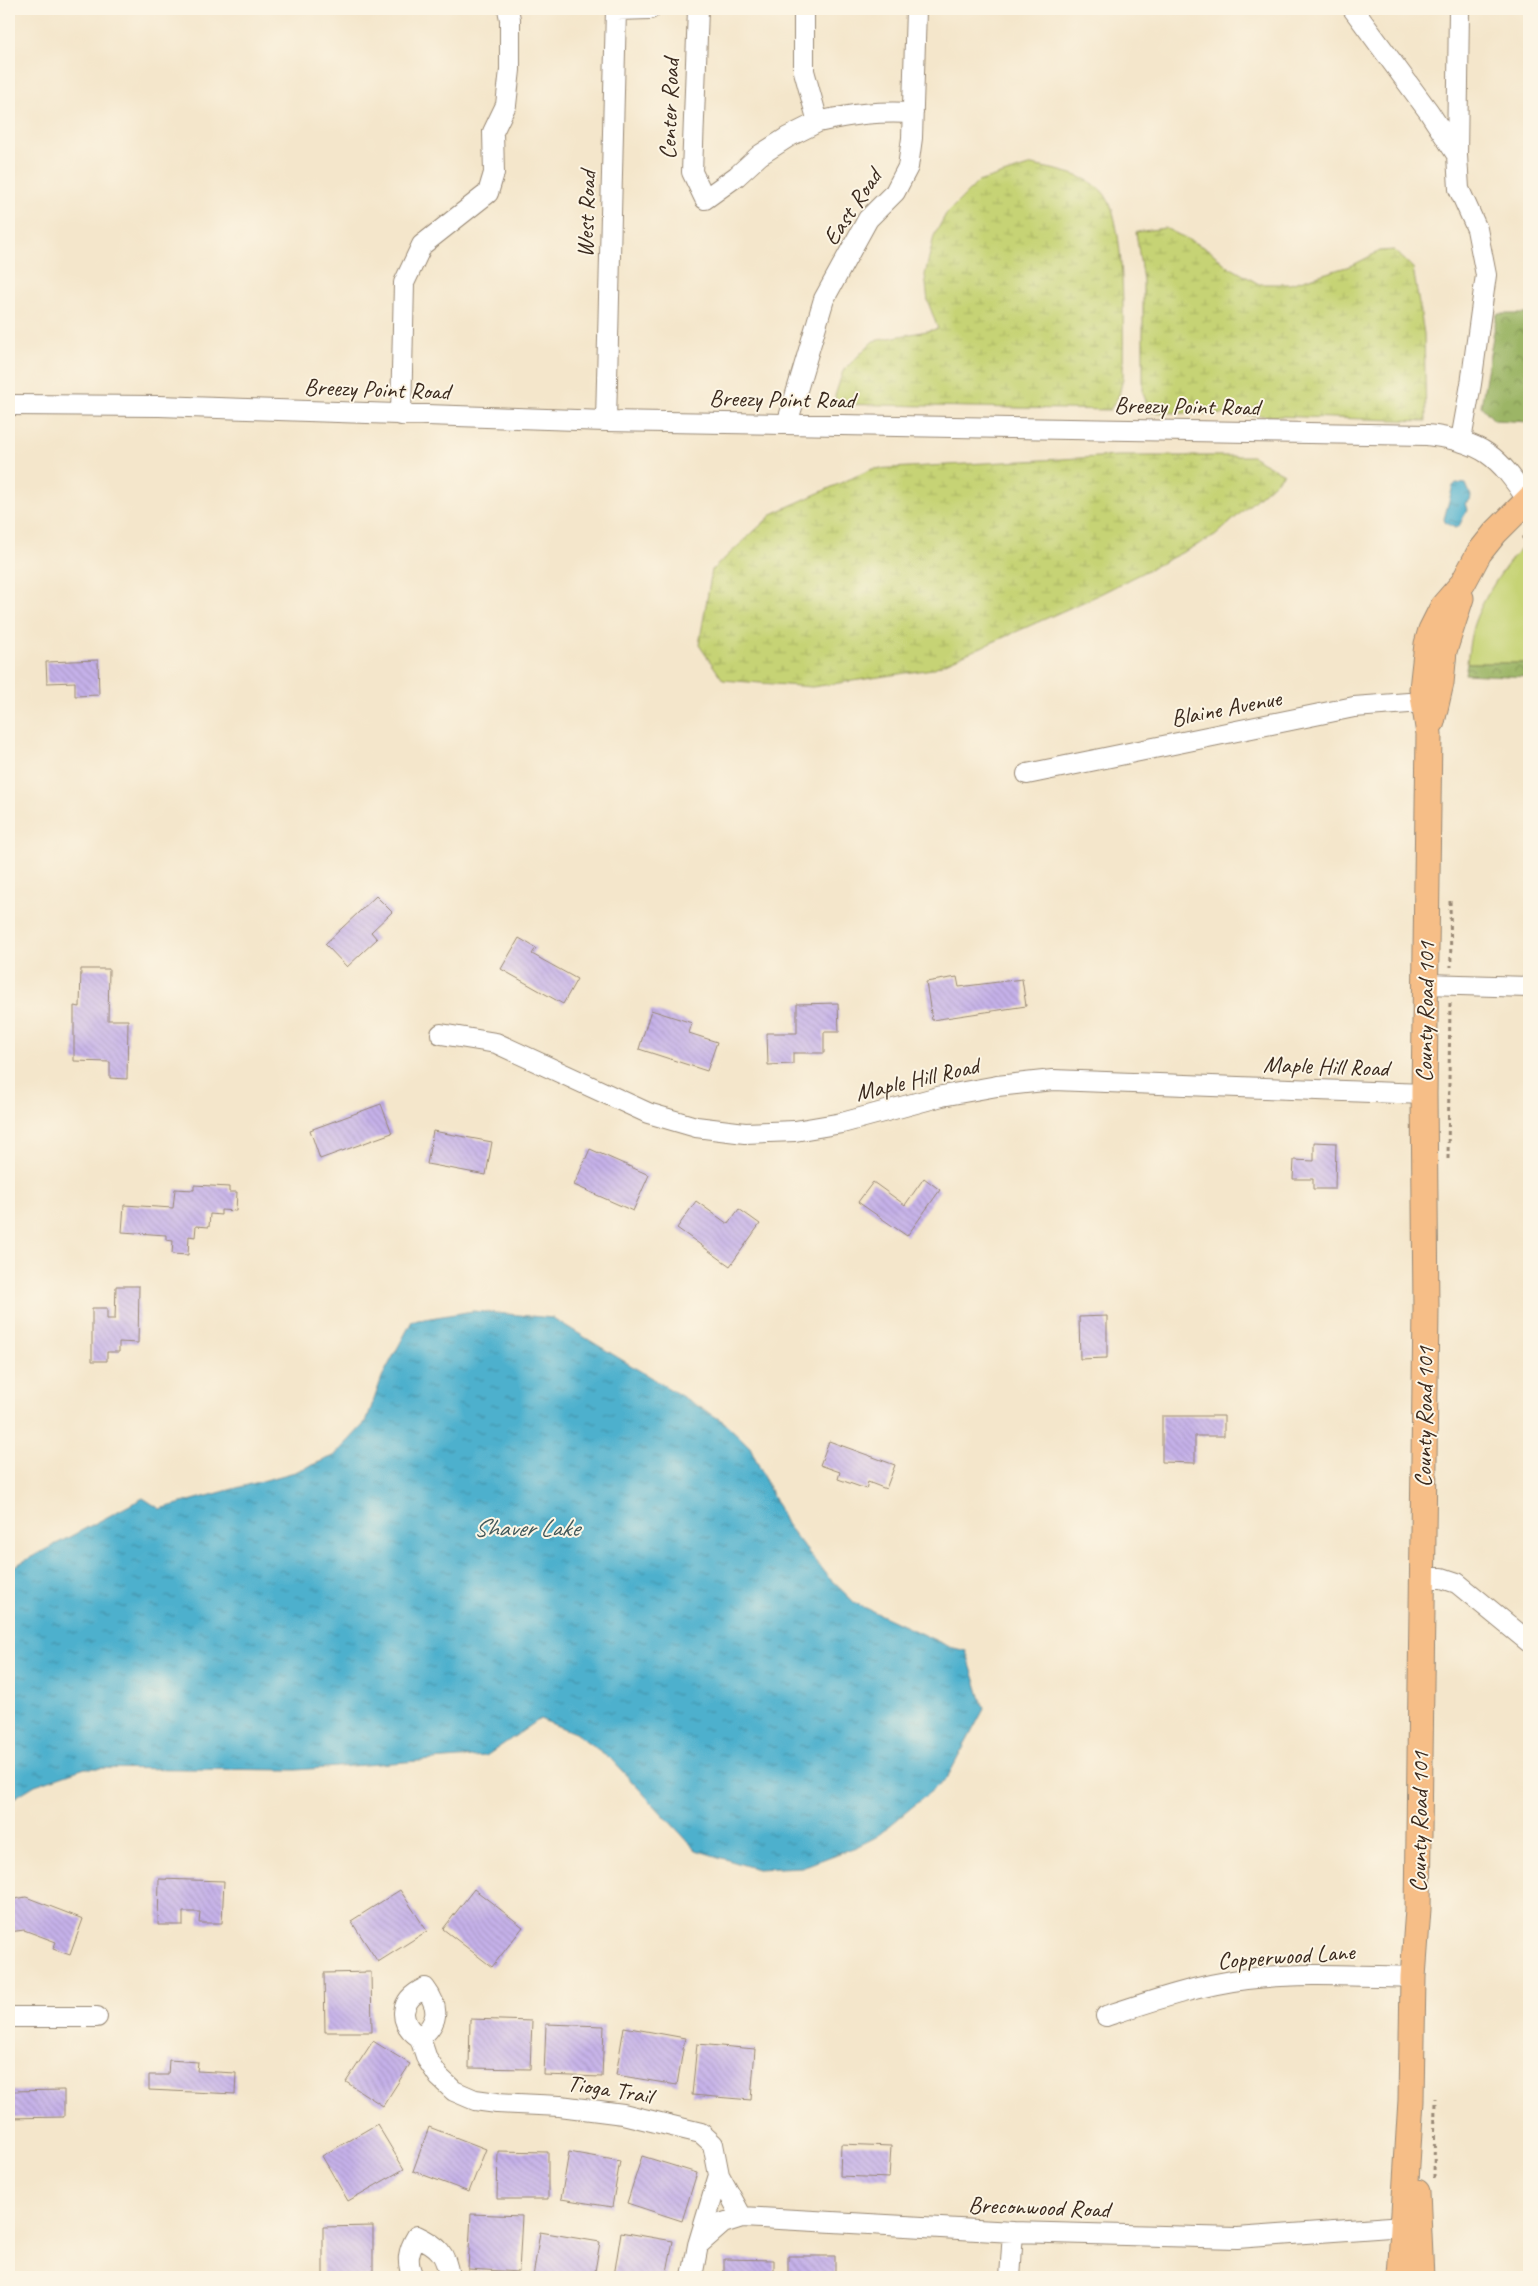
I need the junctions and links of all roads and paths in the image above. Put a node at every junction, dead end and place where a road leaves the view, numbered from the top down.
1 (508, 9) edge
2 (616, 9) edge
3 (650, 9) edge
4 (698, 9) edge
5 (804, 9) edge
6 (916, 9) edge
7 (1354, 9) edge
8 (1459, 9) edge
9 (913, 113) junction
10 (818, 122) junction
11 (1456, 155) junction
12 (9, 405) edge
13 (401, 415) junction
14 (606, 421) junction
15 (787, 424) junction
16 (1461, 440) junction
17 (1529, 500) edge
18 (1430, 701) junction
19 (1027, 774) dead end
20 (1426, 984) junction
21 (1529, 987) edge
22 (441, 1034) dead end
23 (1424, 1094) junction
24 (1422, 1578) junction
25 (1529, 1642) edge
26 (1414, 1977) junction
27 (1106, 2016) dead end
28 (9, 2017) edge
29 (97, 2017) dead end
30 (420, 2038) dead end
31 (720, 2175) junction
32 (742, 2217) junction
33 (1411, 2225) junction
34 (1013, 2232) junction
35 (698, 2245) junction
36 (413, 2277) edge
37 (449, 2277) edge
38 (692, 2277) edge
39 (1010, 2277) edge
40 (1400, 2277) edge
41 (1421, 2277) edge

1 - 13 street
2 - 3 street
2 - 14 street, West Road
4 - 10 street, Center Road
5 - 10 street
6 - 9 street, East Road
7 - 11 street
8 - 11 street
9 - 10 street
9 - 15 street, East Road
11 - 16 street
12 - 13 street, Breezy Point Road
13 - 14 street, Breezy Point Road
14 - 15 street, Breezy Point Road
15 - 16 street, Breezy Point Road
16 - 17 street, Breezy Point Road
17 - 18 main road, County Road 101
18 - 19 street, Blaine Avenue
18 - 20 main road, County Road 101
20 - 21 street
20 - 23 main road, County Road 101
22 - 23 street, Maple Hill Road
23 - 24 main road, County Road 101
24 - 25 street
24 - 26 main road, County Road 101
26 - 27 street, Copperwood Lane
26 - 33 main road, County Road 101
28 - 29 street
30 - 31 street, Tioga Trail
31 - 32 street, Tioga Trail
31 - 35 street
32 - 34 street, Breconwood Road
32 - 35 street, Breconwood Road
33 - 34 street, Breconwood Road
33 - 40 main road, County Road 101
33 - 41 main road, County Road 101
34 - 39 street
35 - 38 street
36 - 37 street

